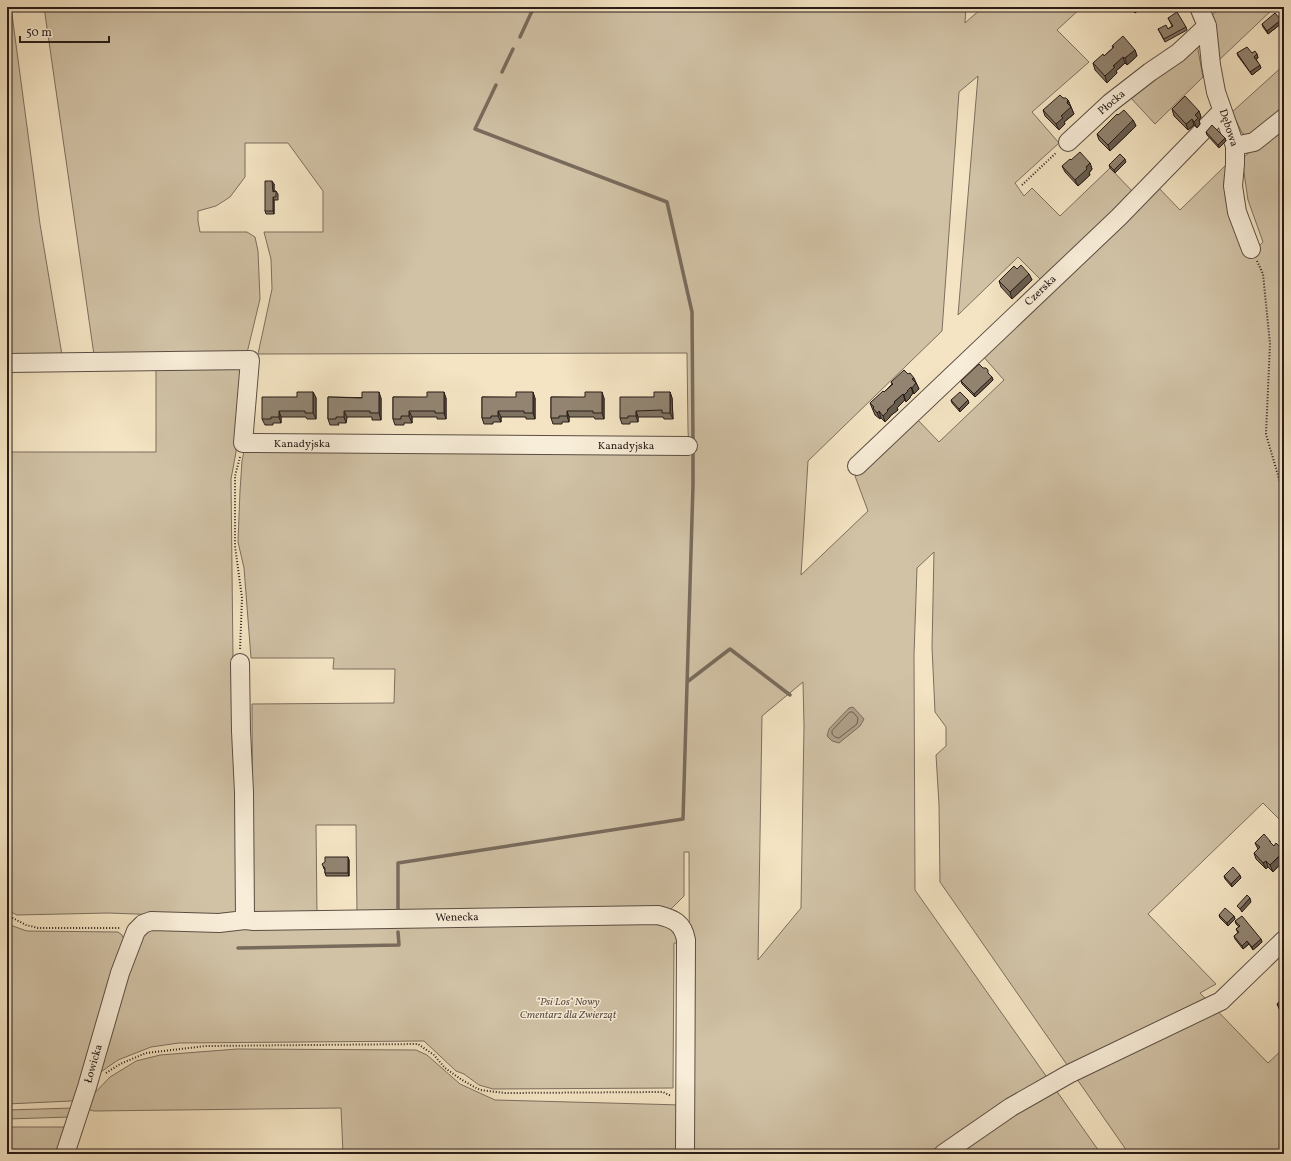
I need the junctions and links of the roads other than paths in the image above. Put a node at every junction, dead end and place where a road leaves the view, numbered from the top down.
1 (1199, 7) edge
2 (1207, 26) junction
3 (1222, 111) junction
4 (1284, 118) edge
5 (1068, 142) road end
6 (1235, 146) junction
7 (1251, 249) road end
8 (7, 363) edge
9 (688, 446) dead end
10 (857, 466) dead end
11 (240, 663) road end
12 (245, 920) junction
13 (136, 931) joint
14 (1284, 940) edge
15 (66, 1154) edge
16 (685, 1154) edge
17 (944, 1154) edge

1 - 2 street, Dębowa
2 - 3 street, Dębowa
2 - 5 street, Płocka
3 - 6 street, Dębowa
3 - 10 street, Czerska
4 - 6 street
6 - 7 street, Dębowa
8 - 9 street, Kanadyjska
11 - 12 street
12 - 13 street, Wenecka
12 - 16 street, Wenecka
13 - 15 street, Łowicka
14 - 17 street

